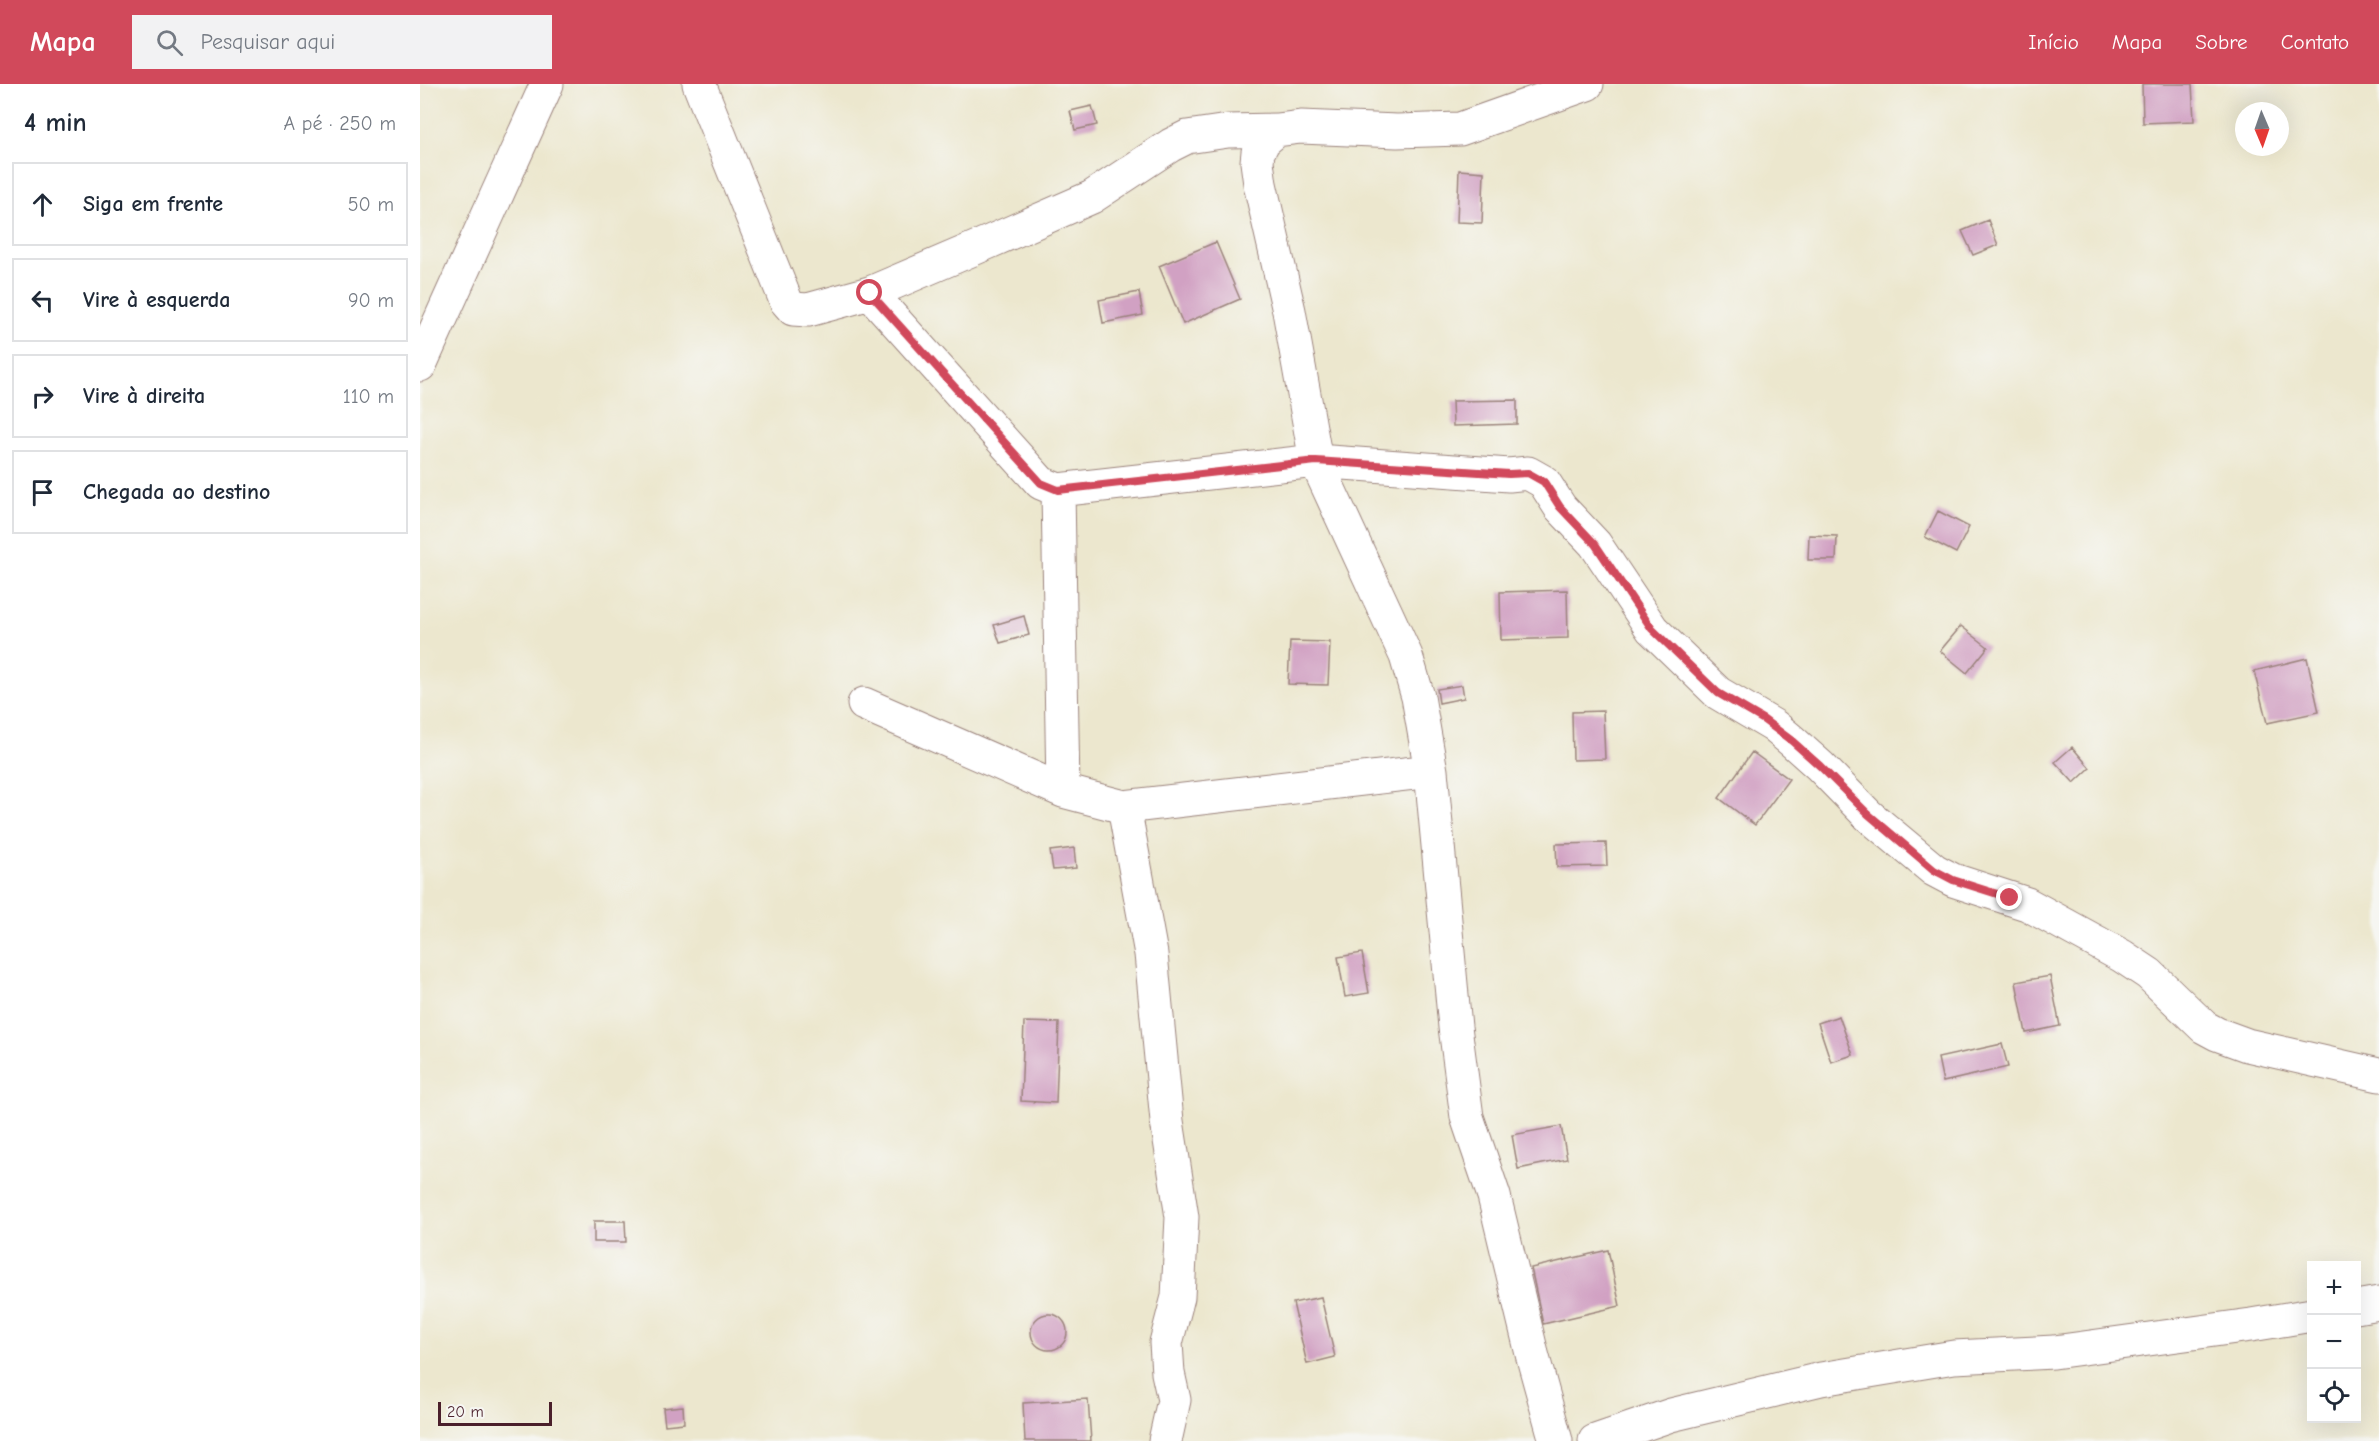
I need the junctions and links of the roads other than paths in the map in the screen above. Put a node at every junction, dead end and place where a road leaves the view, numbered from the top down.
1 (547, 84) edge
2 (699, 84) edge
3 (1587, 84) edge
4 (1277, 130) junction
5 (870, 293) junction
6 (420, 366) edge
7 (1316, 461) junction
8 (1058, 490) junction
9 (864, 704) dead end
10 (1431, 771) junction
11 (1063, 791) junction
12 (1124, 807) junction
13 (2379, 1075) edge
14 (2379, 1303) edge
15 (2361, 1306) edge
16 (2307, 1316) edge
17 (1165, 1441) edge
18 (1557, 1441) edge
19 (1595, 1441) edge

1 - 6 street
2 - 5 street
3 - 4 street
4 - 5 street
4 - 7 street
5 - 8 street
7 - 8 street
7 - 10 street
7 - 13 street
8 - 11 street
9 - 11 street
10 - 12 street
10 - 18 street
11 - 12 street
12 - 17 street
14 - 15 street
16 - 19 street

